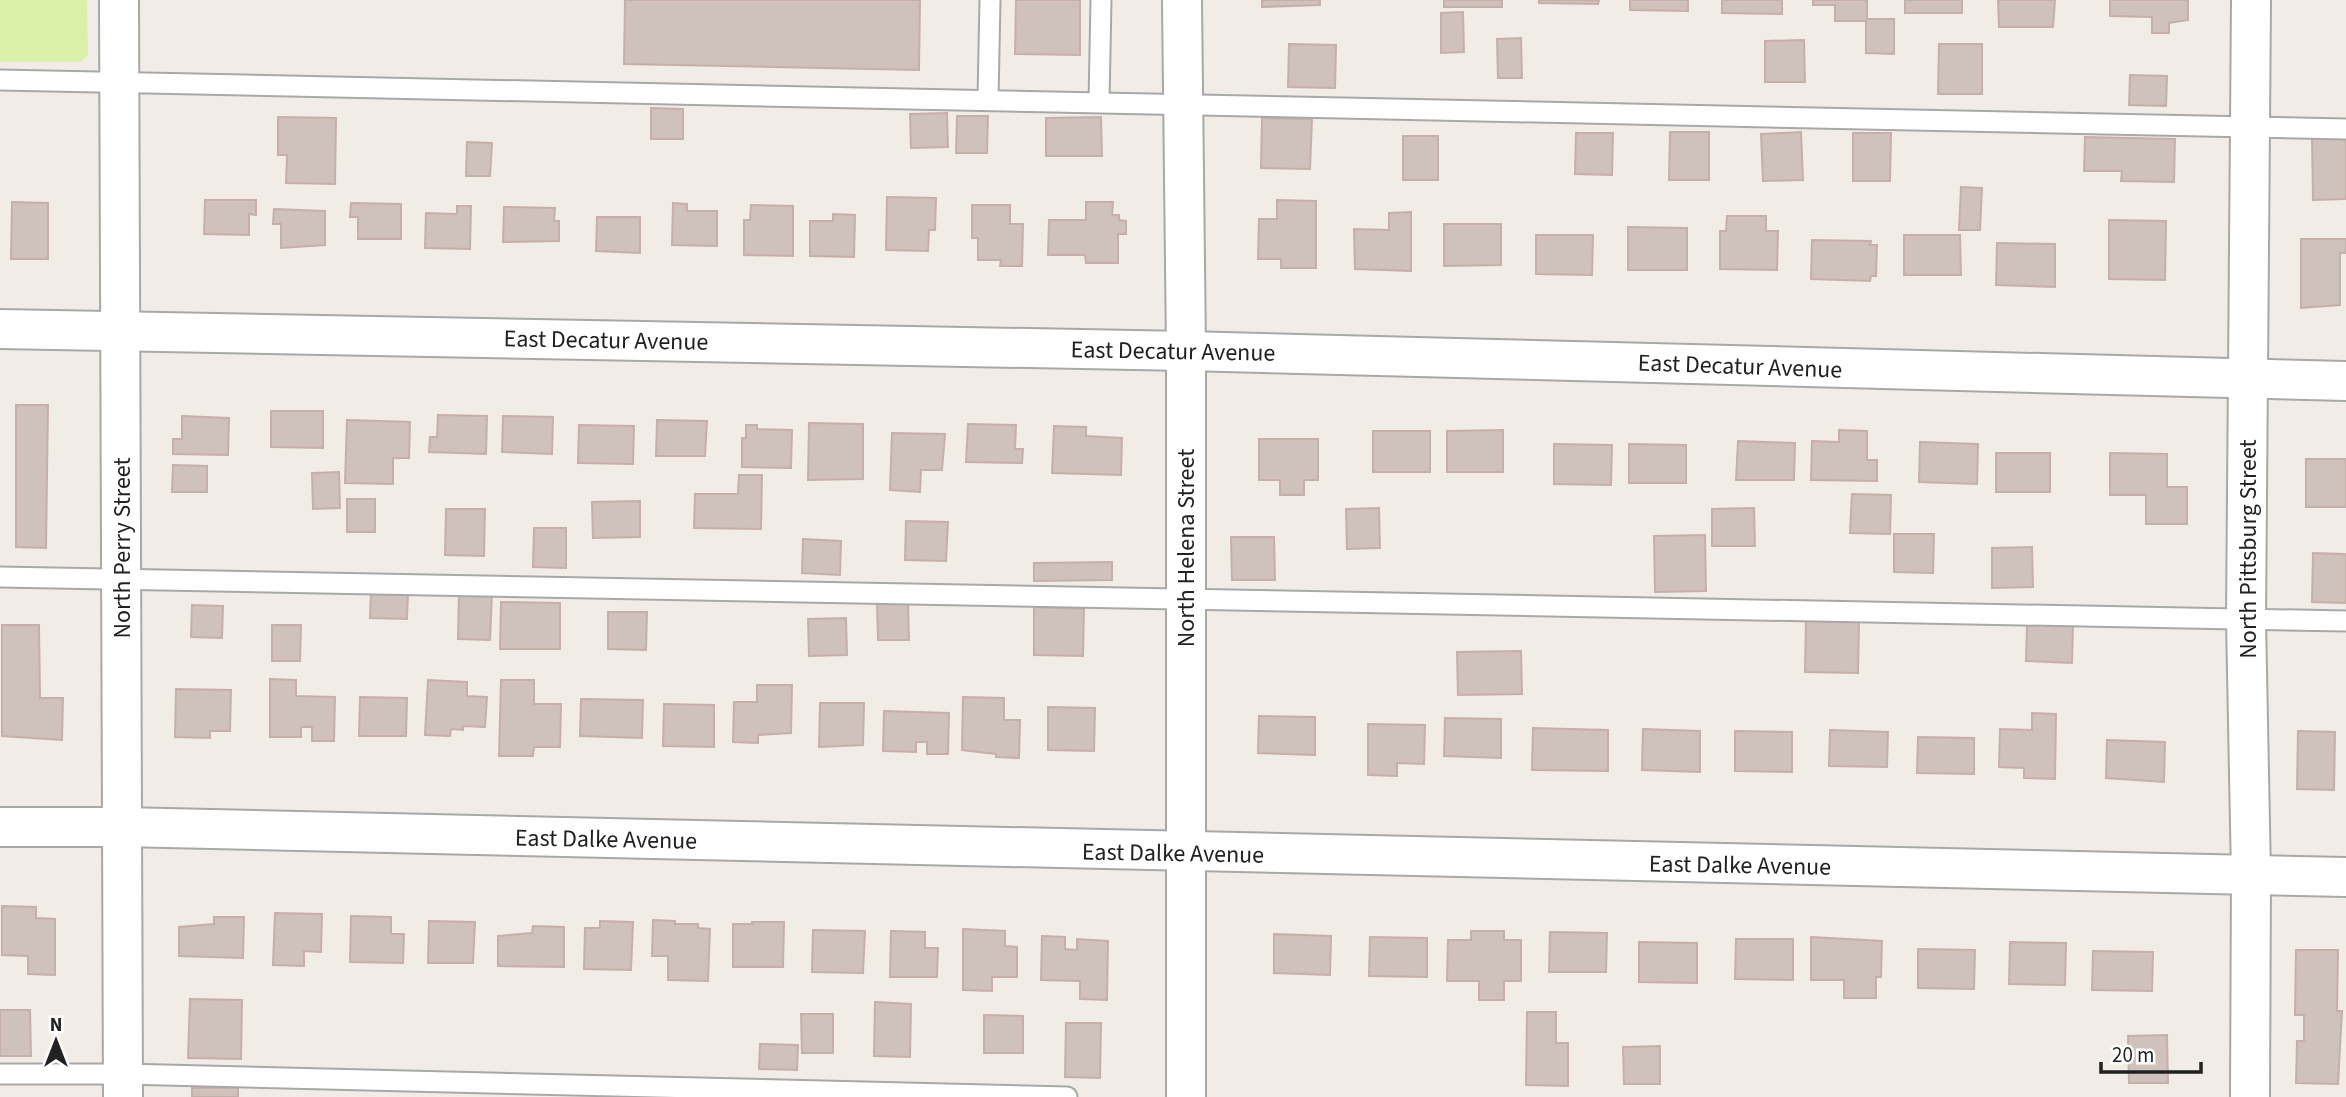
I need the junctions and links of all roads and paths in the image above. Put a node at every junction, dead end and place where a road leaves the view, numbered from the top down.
1 (119, 0) edge
2 (990, 0) edge
3 (1101, 0) edge
4 (1182, 0) edge
5 (2251, 0) edge
6 (0, 80) edge
7 (120, 80) junction
8 (988, 99) junction
9 (1099, 102) junction
10 (1182, 105) junction
11 (2250, 128) junction
12 (2346, 129) edge
13 (0, 329) edge
14 (123, 330) junction
15 (1186, 351) junction
16 (2248, 380) junction
17 (2346, 381) edge
18 (0, 577) edge
19 (122, 577) junction
20 (1186, 601) junction
21 (2246, 620) junction
22 (2346, 621) edge
23 (0, 827) edge
24 (122, 827) junction
25 (1186, 853) junction
26 (2251, 875) junction
27 (2346, 877) edge
28 (0, 1074) edge
29 (123, 1085) edge
30 (1067, 1097) edge
31 (1186, 1097) edge
32 (2250, 1097) edge

1 - 7 street, North Perry Street
2 - 8 lane
3 - 9 lane
4 - 10 street, North Helena Street
5 - 11 street, North Pittsburg Street
6 - 7 lane
7 - 8 lane
7 - 14 street, North Perry Street
8 - 9 lane
9 - 10 lane
10 - 11 lane
10 - 15 street, North Helena Street
11 - 12 lane
11 - 16 street, North Pittsburg Street
13 - 14 street, East Decatur Avenue
14 - 15 street, East Decatur Avenue
14 - 19 street, North Perry Street
15 - 16 street, East Decatur Avenue
15 - 20 street, North Helena Street
16 - 17 street, East Decatur Avenue
16 - 21 street, North Pittsburg Street
18 - 19 lane
19 - 20 lane
19 - 24 street, North Perry Street
20 - 21 lane
20 - 25 street, North Helena Street
21 - 22 lane
21 - 26 street, North Pittsburg Street
23 - 24 street, East Dalke Avenue
24 - 25 street, East Dalke Avenue
24 - 29 street, North Perry Street
25 - 26 street, East Dalke Avenue
25 - 31 street, North Helena Street
26 - 27 street, East Dalke Avenue
26 - 32 street, North Pittsburg Street
28 - 29 lane
29 - 30 lane

